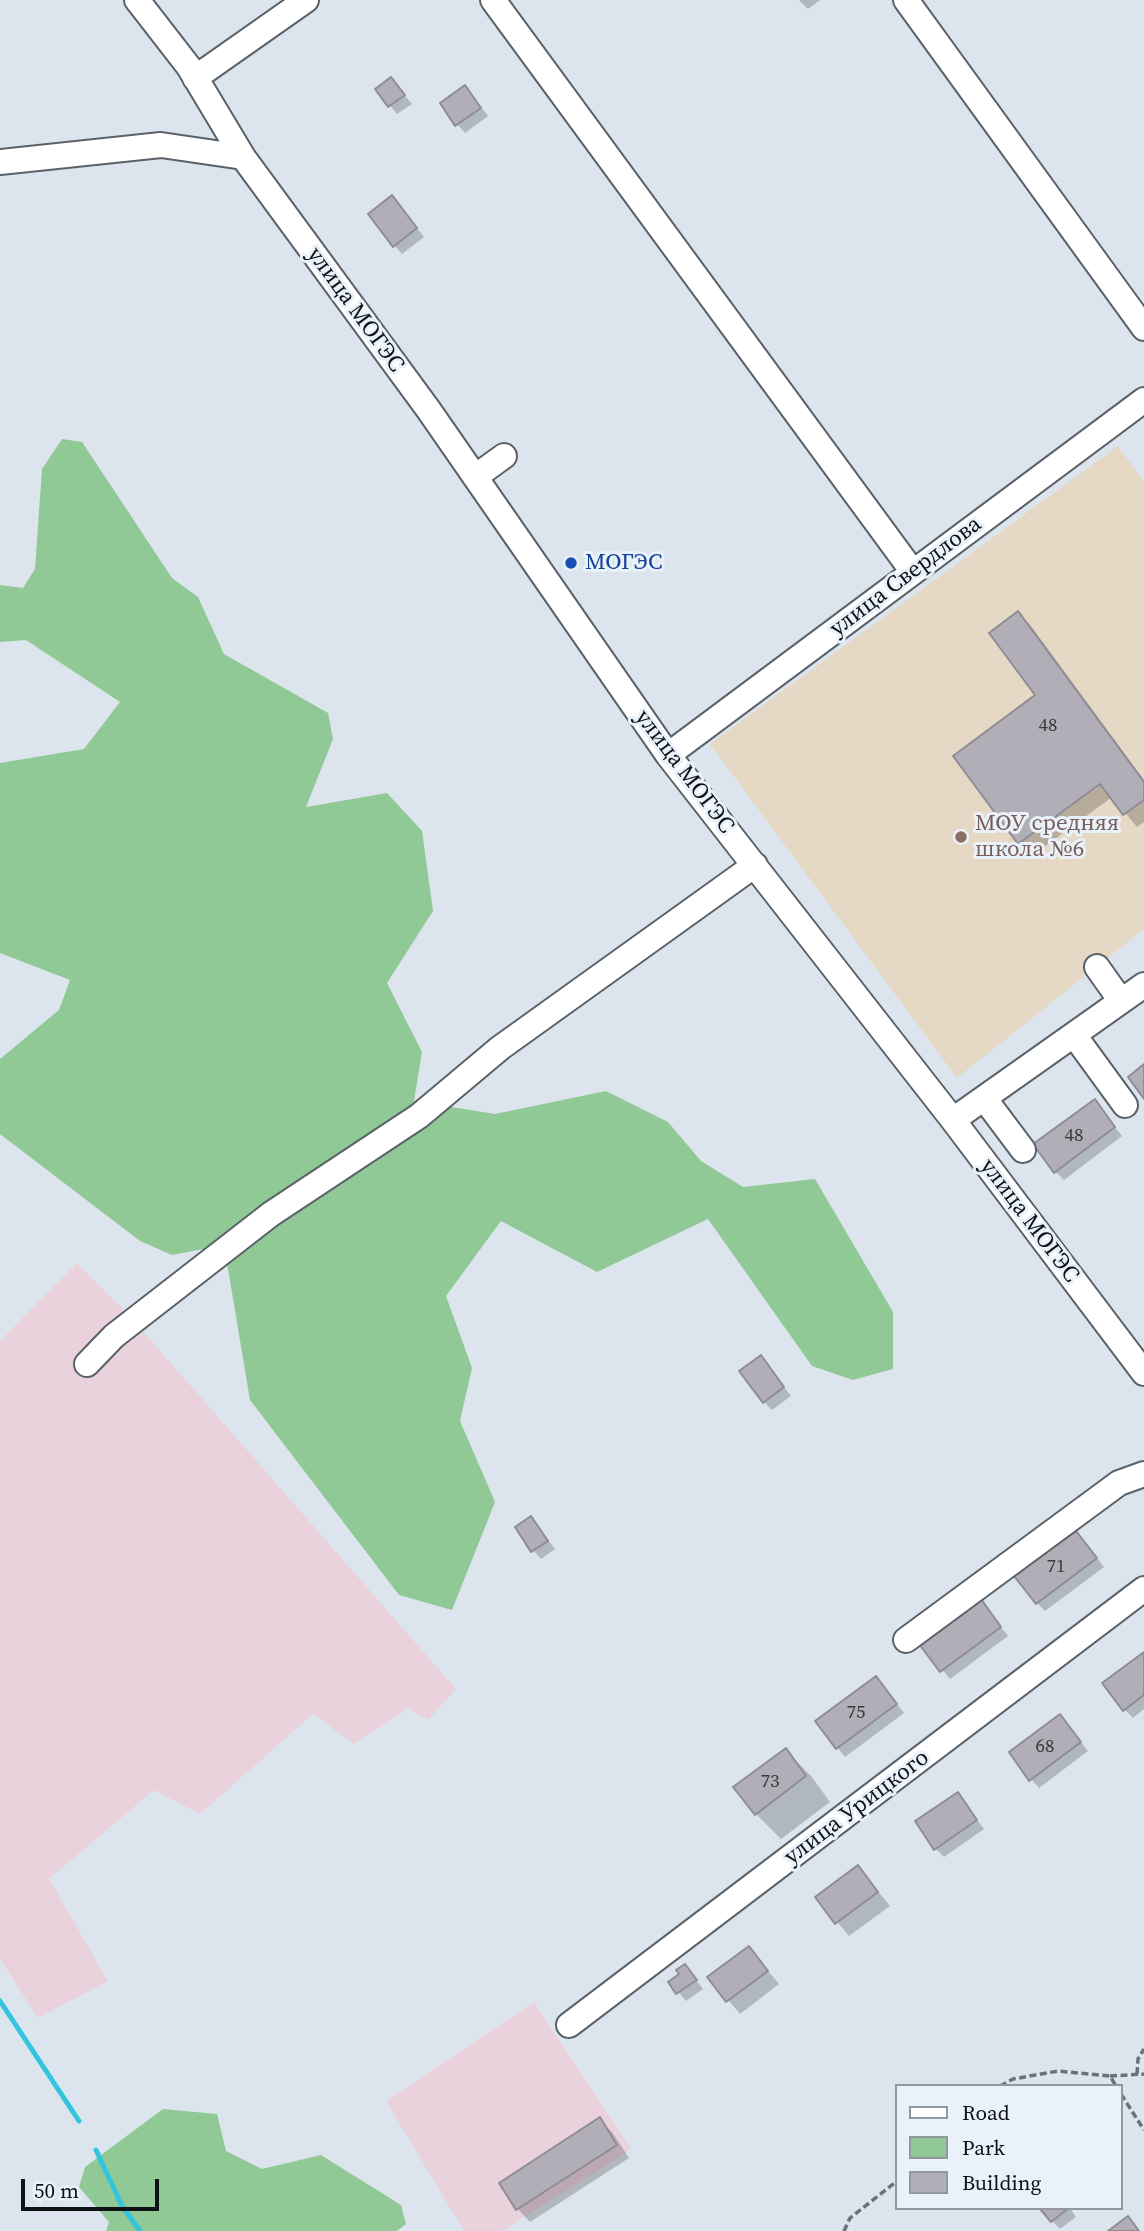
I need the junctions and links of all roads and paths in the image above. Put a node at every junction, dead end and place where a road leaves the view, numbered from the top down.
1 (137, 0) edge
2 (306, 0) edge
3 (494, 0) edge
4 (906, 0) edge
5 (195, 78) junction
6 (243, 157) junction
7 (0, 162) edge
8 (1144, 328) edge
9 (1144, 400) edge
10 (504, 456) dead end
11 (475, 477) junction
12 (913, 572) junction
13 (668, 755) junction
14 (755, 865) junction
15 (1097, 967) dead end
16 (1144, 985) edge
17 (1121, 1001) junction
18 (1074, 1035) junction
19 (984, 1098) junction
20 (1125, 1105) dead end
21 (953, 1120) junction
22 (1023, 1150) dead end
23 (87, 1364) dead end
24 (1144, 1373) edge
25 (1144, 1474) edge
26 (1144, 1589) edge
27 (906, 1640) dead end
28 (569, 2025) dead end
29 (1144, 2049) edge
30 (1137, 2074) junction
31 (1144, 2074) edge
32 (1110, 2076) junction
33 (1004, 2084) edge
34 (1115, 2084) edge
35 (1123, 2097) edge
36 (1144, 2130) edge
37 (895, 2184) edge
38 (844, 2231) edge

1 - 5 street, улица МОГЭС
2 - 5 street
3 - 12 street
4 - 8 street
5 - 6 street, улица МОГЭС
6 - 7 street
6 - 11 street, улица МОГЭС
9 - 12 street, улица Свердлова
10 - 11 street
11 - 13 street, улица МОГЭС
12 - 13 street, улица Свердлова
13 - 14 street, улица МОГЭС
14 - 21 street, улица МОГЭС
14 - 23 street
15 - 17 street
16 - 17 street
17 - 18 street
18 - 19 street
18 - 20 street
19 - 21 street
19 - 22 street
21 - 24 street, улица МОГЭС
25 - 27 street
26 - 28 street, улица Урицкого
29 - 30 path
30 - 31 path
30 - 32 path
32 - 33 path
32 - 34 path
35 - 36 path
37 - 38 path

